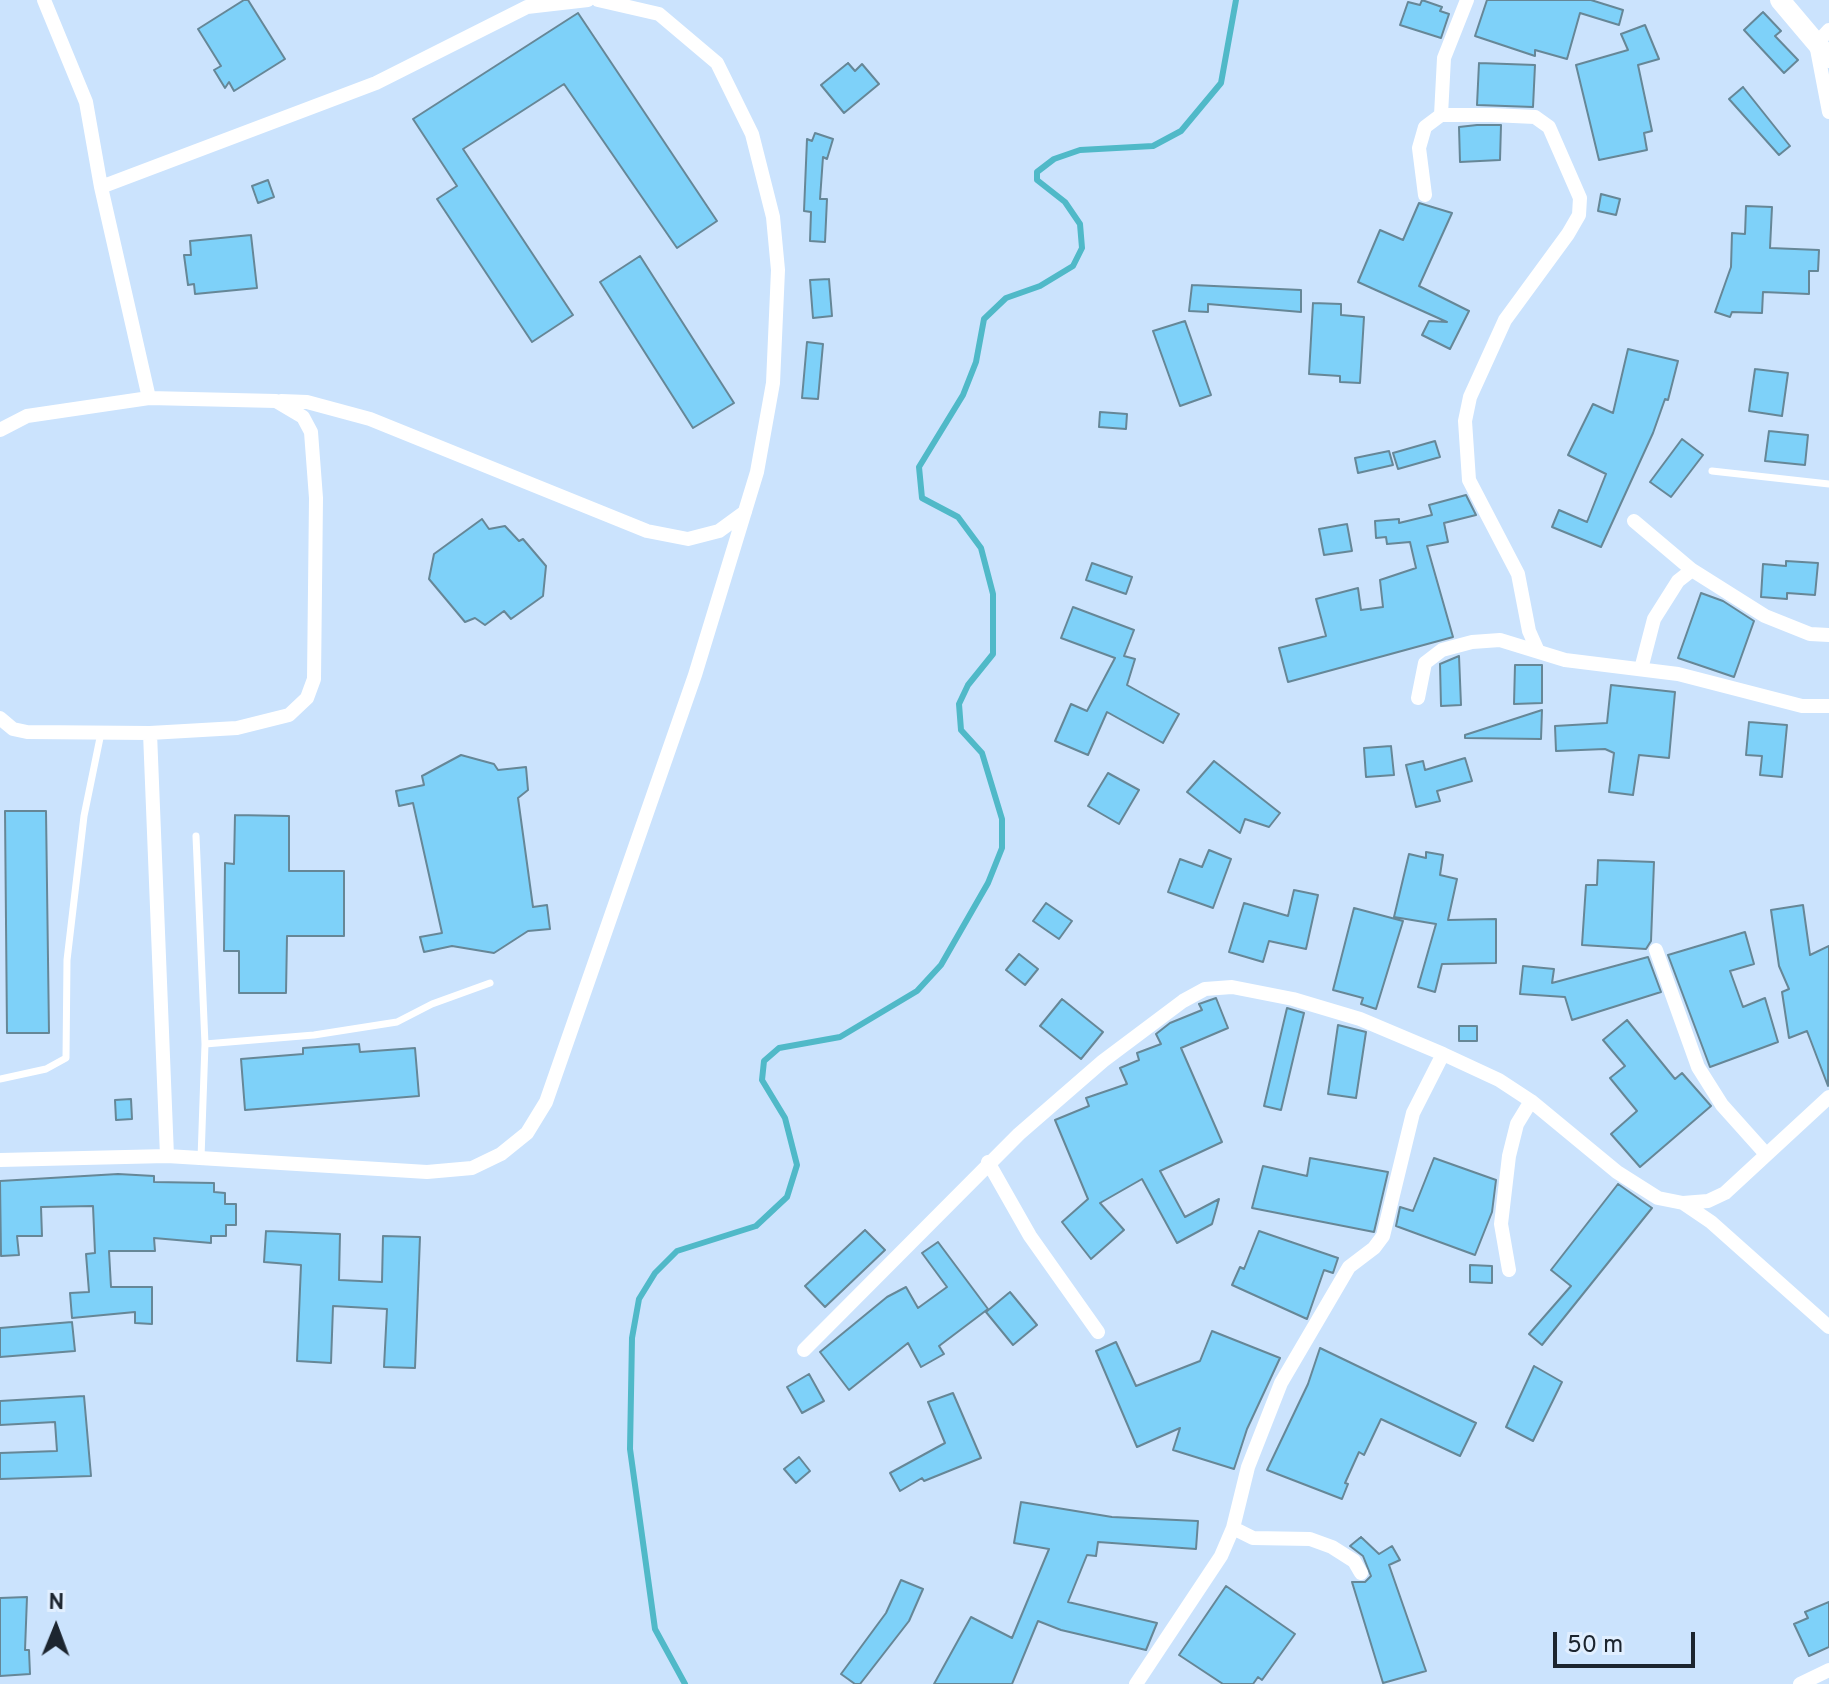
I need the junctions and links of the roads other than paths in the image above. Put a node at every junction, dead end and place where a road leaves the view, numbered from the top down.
1 (44, 0) edge
2 (588, 0) edge
3 (598, 0) edge
4 (1467, 0) edge
5 (1780, 0) edge
6 (1825, 44) edge
7 (1829, 112) edge
8 (1441, 115) junction
9 (101, 187) junction
10 (1425, 195) dead end
11 (149, 398) junction
12 (276, 401) junction
13 (0, 430) edge
14 (1712, 471) dead end
15 (1829, 484) edge
16 (745, 512) junction
17 (1634, 521) dead end
18 (1692, 570) junction
19 (1829, 635) edge
20 (1537, 649) junction
21 (1641, 669) junction
22 (1418, 698) dead end
23 (1829, 706) edge
24 (0, 718) edge
25 (101, 733) junction
26 (150, 733) junction
27 (196, 836) dead end
28 (1656, 950) dead end
29 (490, 983) dead end
30 (205, 1044) junction
31 (1443, 1054) junction
32 (0, 1079) edge
33 (1829, 1097) edge
34 (1531, 1101) junction
35 (1765, 1153) junction
36 (167, 1156) junction
37 (201, 1158) junction
38 (0, 1160) edge
39 (988, 1162) junction
40 (1683, 1203) junction
41 (1509, 1270) dead end
42 (1829, 1327) edge
43 (1098, 1332) dead end
44 (804, 1350) dead end
45 (1233, 1528) junction
46 (1361, 1573) dead end
47 (1829, 1670) edge
48 (1136, 1684) edge
49 (1800, 1684) edge

1 - 9 street
2 - 9 street
3 - 16 street
4 - 8 street
5 - 6 main road
6 - 7 street
8 - 10 street
8 - 20 street
9 - 11 street
11 - 12 street
11 - 13 street
12 - 16 street
12 - 26 street
14 - 15 lane
16 - 37 street
17 - 18 street
18 - 19 street
18 - 21 street
20 - 21 street
20 - 22 street
21 - 23 street
24 - 25 street
25 - 26 street
25 - 32 lane
26 - 36 street
27 - 30 lane
28 - 35 street
29 - 30 lane
30 - 37 lane
31 - 34 street
31 - 39 street
31 - 45 street
33 - 35 street
34 - 40 street
34 - 41 street
35 - 40 street
36 - 37 street
36 - 38 street
39 - 43 street
39 - 44 street
40 - 42 street
45 - 46 street
45 - 48 street
47 - 49 street

